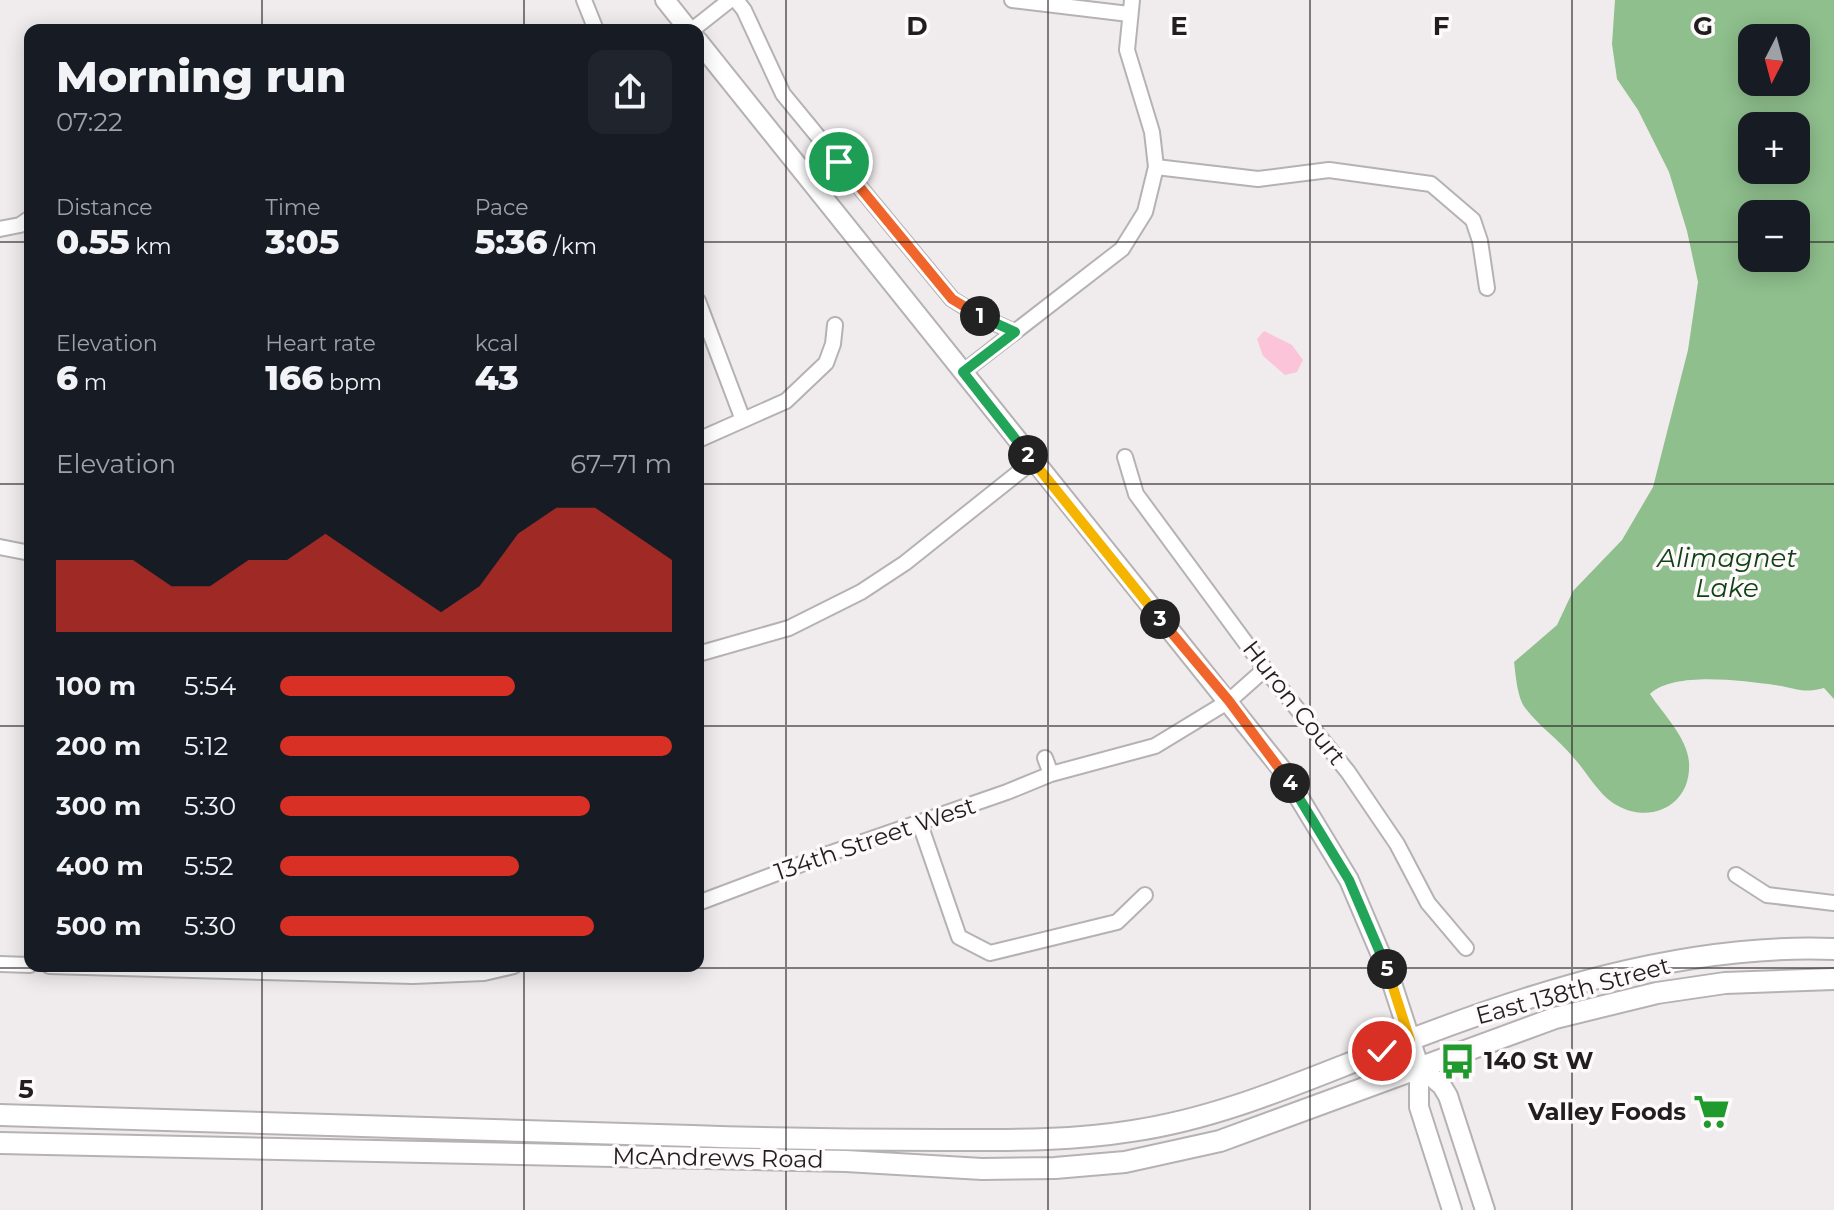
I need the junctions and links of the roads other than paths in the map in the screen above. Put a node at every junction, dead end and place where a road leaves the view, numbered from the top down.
1 (584, 0) edge
2 (665, 0) edge
3 (733, 0) edge
4 (1012, 0) edge
5 (1130, 7) edge
6 (594, 24) edge
7 (686, 24) edge
8 (699, 24) edge
9 (704, 48) edge
10 (1156, 167) junction
11 (24, 222) edge
12 (0, 229) edge
13 (1487, 288) dead end
14 (704, 317) edge
15 (835, 325) dead end
16 (1015, 332) junction
17 (963, 372) junction
18 (743, 420) junction
19 (704, 437) edge
20 (1125, 457) dead end
21 (1033, 461) junction
22 (0, 547) edge
23 (24, 552) edge
24 (704, 652) edge
25 (1265, 669) junction
26 (1229, 701) junction
27 (1045, 758) dead end
28 (1051, 774) junction
29 (920, 824) junction
30 (1736, 875) dead end
31 (1145, 895) dead end
32 (704, 901) edge
33 (1834, 903) edge
34 (1466, 948) dead end
35 (1834, 949) edge
36 (0, 964) edge
37 (24, 965) edge
38 (282, 972) edge
39 (488, 972) edge
40 (1834, 979) edge
41 (1410, 1040) junction
42 (1419, 1066) junction
43 (0, 1115) edge
44 (0, 1143) edge
45 (1452, 1210) edge
46 (1485, 1210) edge

1 - 6 street
2 - 7 street
3 - 8 street
3 - 16 street
4 - 5 street
5 - 10 street
9 - 17 street
10 - 13 street
10 - 16 street
11 - 12 street
14 - 18 street
15 - 18 street
16 - 17 street
17 - 21 street
18 - 19 street
20 - 25 street, Huron Court
21 - 24 street
21 - 26 street
22 - 23 street
25 - 26 street, 134th Street West
25 - 34 street, Huron Court
26 - 28 street, 134th Street West
26 - 41 street
27 - 28 street
28 - 29 street, 134th Street West
29 - 31 street
29 - 32 street, 134th Street West
30 - 33 street
35 - 41 main road, East 138th Street
36 - 37 street
38 - 39 street
40 - 42 main road, East 138th Street
41 - 42 street
41 - 43 main road, McAndrews Road
42 - 44 main road, McAndrews Road
42 - 45 street
42 - 46 street

